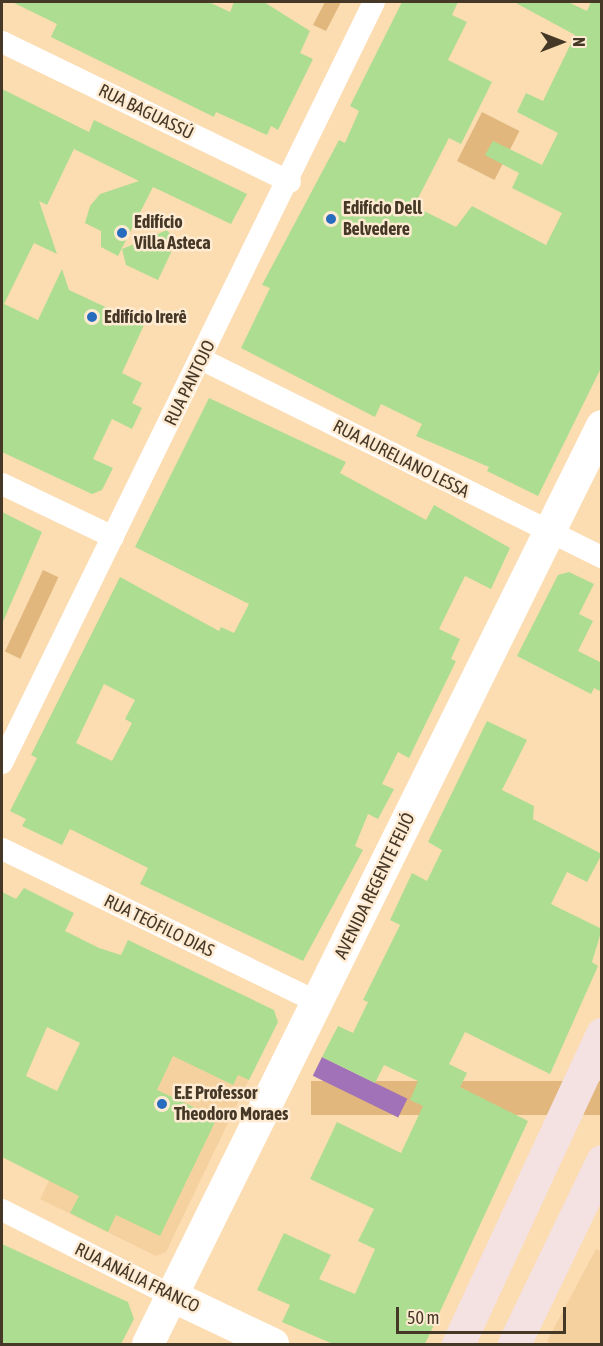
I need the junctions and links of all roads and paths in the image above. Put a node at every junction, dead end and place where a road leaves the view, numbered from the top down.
1 (374, 2) edge
2 (2, 42) edge
3 (290, 182) junction
4 (201, 359) junction
5 (602, 426) edge
6 (2, 484) edge
7 (549, 533) junction
8 (113, 537) junction
9 (602, 557) edge
10 (2, 763) edge
11 (2, 849) edge
12 (317, 1002) junction
13 (602, 1034) edge
14 (602, 1161) edge
15 (2, 1210) edge
16 (172, 1296) junction
17 (148, 1344) edge
18 (273, 1344) edge
19 (458, 1344) edge
20 (514, 1344) edge

1 - 3 street, RUA PANTOJO
2 - 3 street, RUA BAGUASSÚ
3 - 4 street, RUA PANTOJO
4 - 7 street, RUA AURELIANO LESSA
4 - 8 street, RUA PANTOJO
5 - 7 main road, AVENIDA REGENTE FEIJÓ
6 - 8 street
7 - 9 street, RUA AURELIANO LESSA
7 - 12 main road, AVENIDA REGENTE FEIJÓ
8 - 10 street, RUA PANTOJO
11 - 12 street, RUA TEÓFILO DIAS
12 - 16 main road, AVENIDA REGENTE FEIJÓ
13 - 19 main road
14 - 20 main road
15 - 16 street, RUA ANÁLIA FRANCO
16 - 17 main road, AVENIDA REGENTE FEIJÓ
16 - 18 main road, RUA ANÁLIA FRANCO

